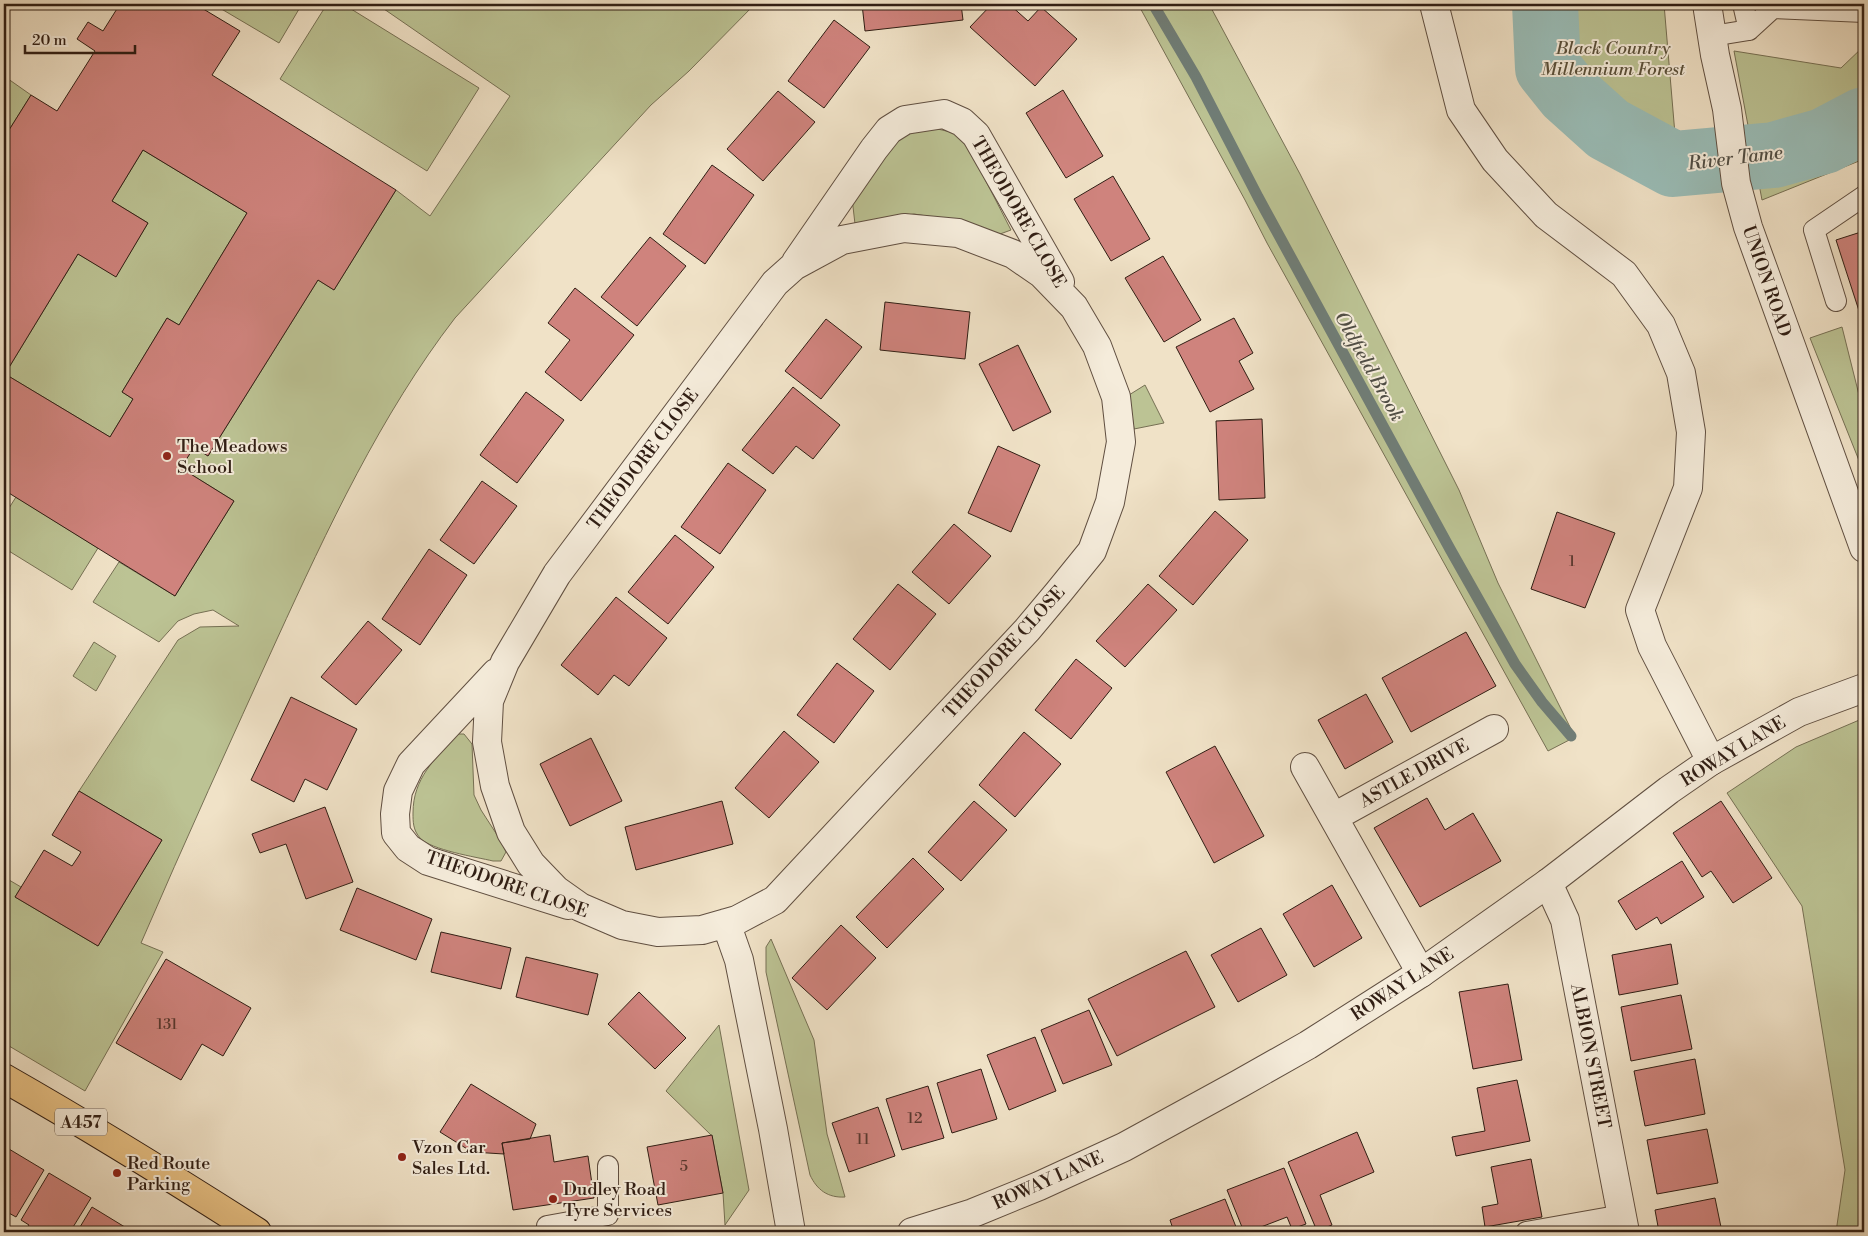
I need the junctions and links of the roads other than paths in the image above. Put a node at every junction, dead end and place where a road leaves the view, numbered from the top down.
1 (1434, 4) edge
2 (1707, 4) edge
3 (1743, 4) edge
4 (1773, 6) edge
5 (1864, 12) edge
6 (1749, 30) junction
7 (1712, 36) junction
8 (1864, 196) edge
9 (794, 266) junction
10 (1836, 300) dead end
11 (1074, 307) junction
12 (1864, 548) edge
13 (506, 662) junction
14 (1864, 688) edge
15 (1494, 729) dead end
16 (1711, 761) junction
17 (1305, 767) dead end
18 (1334, 817) junction
19 (1548, 883) junction
20 (598, 915) junction
21 (726, 923) junction
22 (1421, 973) junction
23 (4, 1078) edge
24 (608, 1166) dead end
25 (1623, 1224) edge
26 (548, 1226) dead end
27 (581, 1227) edge
28 (258, 1232) edge
29 (791, 1232) edge
30 (912, 1232) edge
31 (1526, 1232) edge

1 - 16 street
2 - 7 street, UNION ROAD
3 - 6 lane
4 - 5 lane
4 - 6 lane
6 - 7 lane
7 - 12 street, UNION ROAD
8 - 10 lane
9 - 11 street, THEODORE CLOSE
9 - 11 street, THEODORE CLOSE
9 - 13 street, THEODORE CLOSE
11 - 21 street, THEODORE CLOSE
13 - 20 street, THEODORE CLOSE
13 - 20 street, THEODORE CLOSE
14 - 16 street, ROWAY LANE
15 - 18 street, ASTLE DRIVE
16 - 19 street, ROWAY LANE
17 - 18 street
18 - 22 street
19 - 22 street, ROWAY LANE
19 - 25 street, ALBION STREET
20 - 21 street, THEODORE CLOSE
21 - 29 street
22 - 30 street, ROWAY LANE
23 - 28 main road, A457
24 - 27 lane
25 - 31 lane
26 - 27 lane

